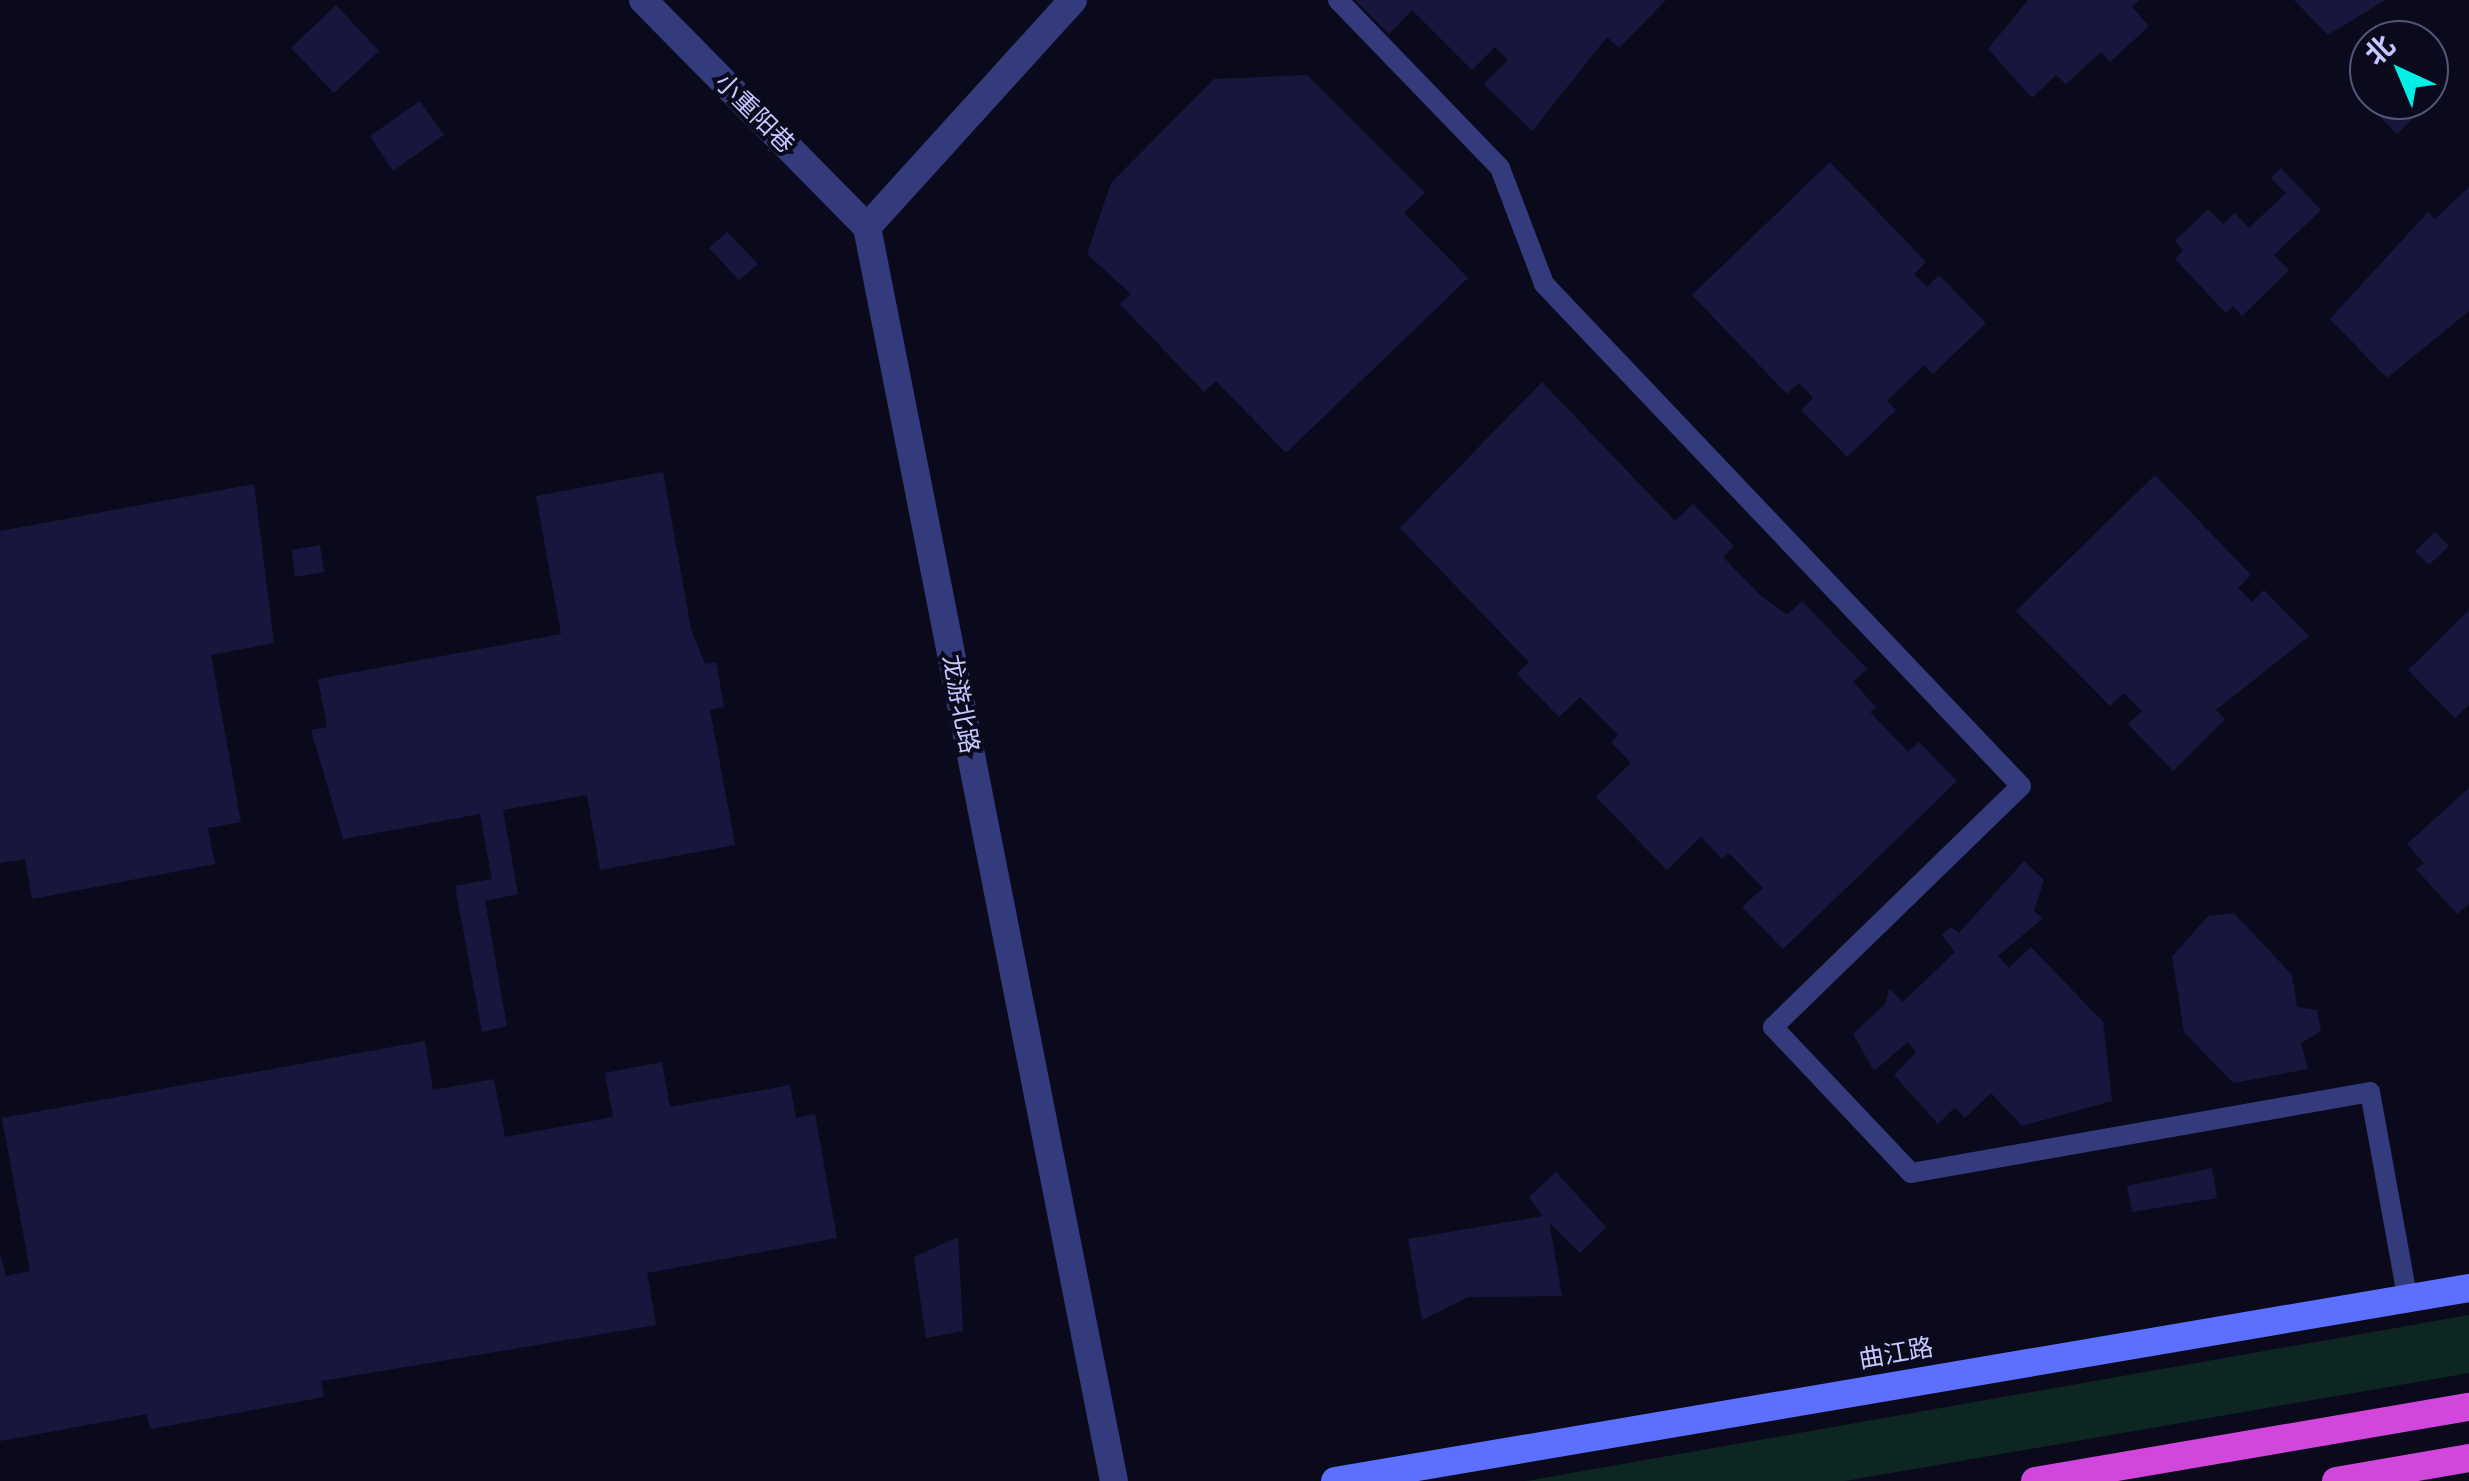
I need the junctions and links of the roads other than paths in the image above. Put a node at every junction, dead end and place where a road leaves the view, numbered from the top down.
1 (643, 0) edge
2 (1073, 0) edge
3 (1338, 0) edge
4 (867, 227) junction
5 (2469, 1288) edge
6 (2408, 1296) junction
7 (2469, 1406) edge
8 (2469, 1458) edge
9 (1114, 1481) edge
10 (1334, 1481) edge
11 (2035, 1481) edge
12 (2336, 1481) edge

1 - 4 street, 小重阳巷
2 - 4 street
3 - 6 lane
4 - 9 street, 龙游北路
5 - 6 main road, 曲江路
6 - 10 main road, 曲江路
7 - 11 highway
8 - 12 highway

